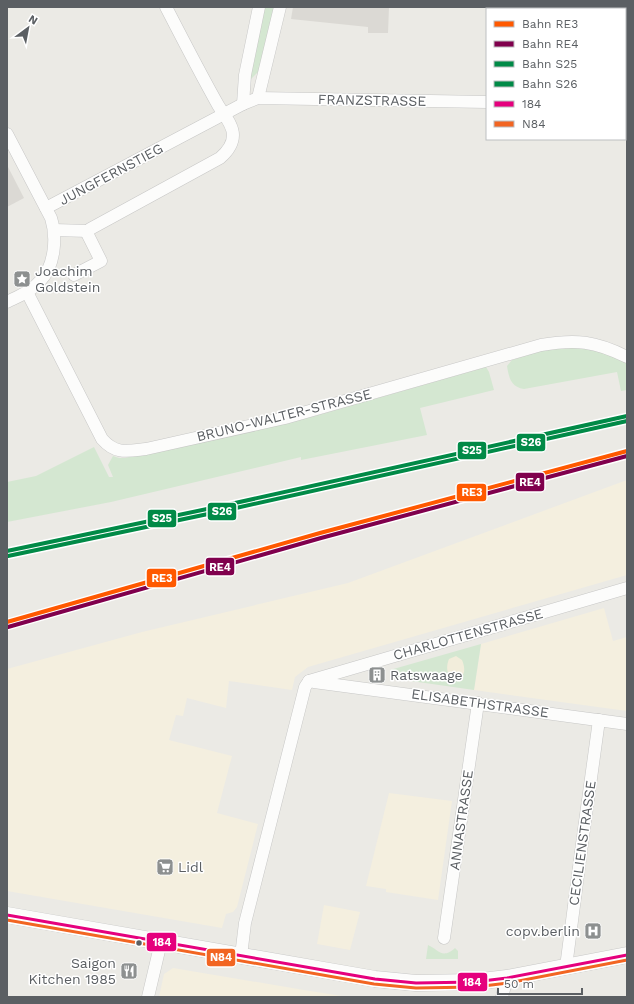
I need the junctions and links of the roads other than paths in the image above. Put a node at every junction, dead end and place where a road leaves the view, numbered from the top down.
1 (166, 7) edge
2 (259, 7) edge
3 (280, 7) edge
4 (258, 98) junction
5 (486, 102) edge
6 (243, 104) junction
7 (223, 115) junction
8 (7, 134) edge
9 (46, 208) junction
10 (54, 230) junction
11 (88, 231) junction
12 (74, 274) dead end
13 (27, 292) junction
14 (7, 302) edge
15 (627, 357) edge
16 (627, 588) edge
17 (309, 681) junction
18 (478, 703) junction
19 (599, 720) junction
20 (627, 724) edge
21 (7, 915) edge
22 (444, 938) dead end
23 (161, 942) junction
24 (627, 955) edge
25 (241, 956) junction
26 (566, 967) junction
27 (507, 978) junction
28 (148, 997) edge
29 (502, 997) edge

1 - 7 street
2 - 6 street
3 - 4 street
4 - 5 street, FRANZSTRASSE
4 - 6 street, JUNGFERNSTIEG
6 - 7 street, JUNGFERNSTIEG
7 - 9 street, JUNGFERNSTIEG
7 - 11 street
8 - 9 street
9 - 10 street, JUNGFERNSTIEG
10 - 11 street
10 - 13 street, JUNGFERNSTIEG
11 - 12 street
13 - 14 street, JUNGFERNSTIEG
13 - 15 street, BRUNO-WALTER-STRASSE
16 - 17 street, CHARLOTTENSTRASSE
17 - 18 street, ELISABETHSTRASSE
17 - 25 street
18 - 19 street, ELISABETHSTRASSE
18 - 22 street, ANNASTRASSE
19 - 20 street, ELISABETHSTRASSE
19 - 26 street, CECILIENSTRASSE
21 - 23 main road
23 - 25 main road
23 - 28 street
24 - 26 main road
25 - 27 main road
26 - 27 main road
27 - 29 street

